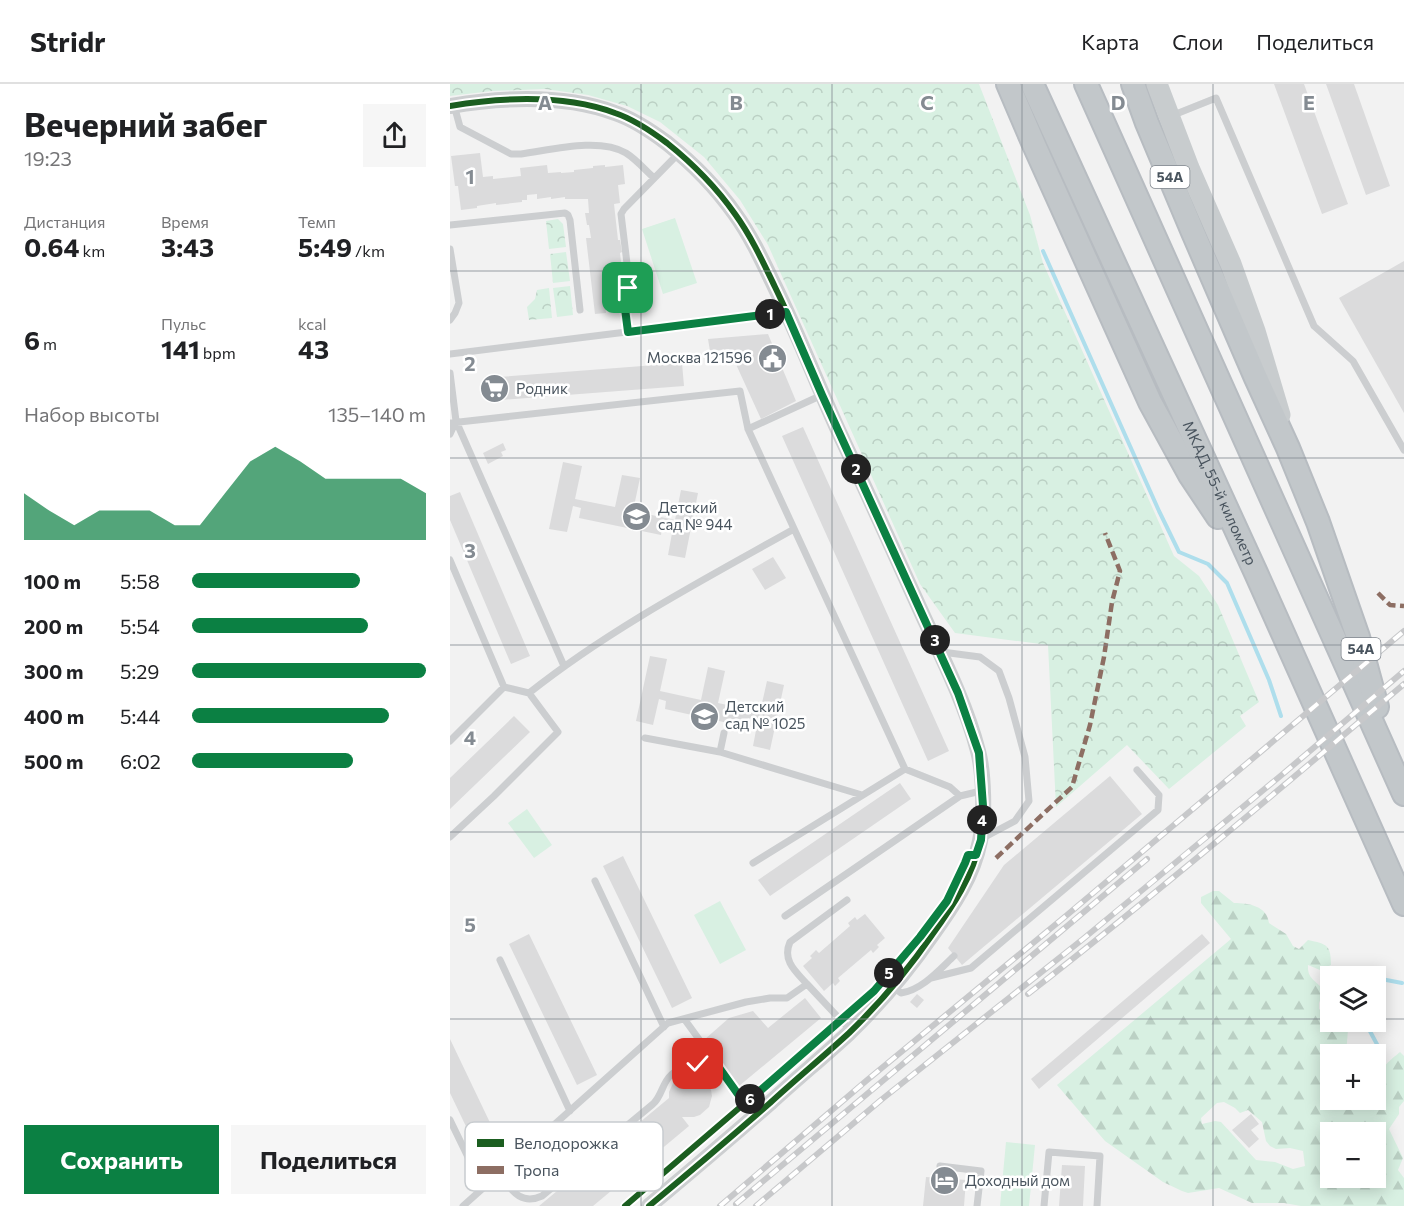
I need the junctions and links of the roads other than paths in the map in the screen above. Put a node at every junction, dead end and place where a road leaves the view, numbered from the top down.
1 (996, 84) edge
2 (1008, 84) edge
3 (1032, 84) edge
4 (1086, 84) edge
5 (1131, 84) edge
6 (1157, 84) edge
7 (452, 106) edge
8 (1169, 117) junction
9 (1035, 147) junction
10 (679, 153) junction
11 (654, 178) junction
12 (450, 225) edge
13 (450, 249) edge
14 (580, 310) dead end
15 (786, 312) junction
16 (450, 320) edge
17 (628, 332) junction
18 (450, 354) edge
19 (450, 373) edge
20 (822, 395) junction
21 (453, 422) edge
22 (748, 429) junction
23 (450, 434) edge
24 (1288, 448) junction
25 (1404, 450) edge
26 (794, 529) junction
27 (450, 560) edge
28 (1256, 573) junction
29 (940, 651) junction
30 (564, 666) junction
31 (504, 687) junction
32 (529, 693) junction
33 (724, 733) dead end
34 (645, 738) dead end
35 (450, 741) edge
36 (720, 752) junction
37 (905, 769) junction
38 (1137, 770) dead end
39 (1400, 786) edge
40 (982, 791) junction
41 (861, 795) junction
42 (960, 796) junction
43 (450, 837) edge
44 (981, 840) junction
45 (753, 863) dead end
46 (595, 882) dead end
47 (847, 900) dead end
48 (1404, 904) edge
49 (785, 916) dead end
50 (954, 956) dead end
51 (500, 960) dead end
52 (931, 978) junction
53 (807, 984) junction
54 (893, 987) junction
55 (685, 1020) junction
56 (664, 1027) junction
57 (851, 1031) junction
58 (710, 1055) junction
59 (570, 1111) junction
60 (755, 1117) junction
61 (450, 1120) edge
62 (558, 1122) edge
63 (631, 1122) edge
64 (465, 1151) edge
65 (940, 1166) dead end
66 (480, 1191) edge
67 (513, 1191) edge
68 (548, 1191) edge
69 (463, 1206) edge
70 (649, 1206) edge
71 (977, 1206) edge
72 (1044, 1206) edge
73 (1097, 1206) edge

1 - 9 main road
2 - 9 highway
3 - 28 highway, МКАД, 55-й километр
4 - 39 highway
5 - 24 highway, 54А
6 - 8 main road
7 - 10 street
7 - 11 lane
8 - 24 main road
8 - 25 lane
9 - 28 highway
10 - 11 lane
10 - 15 street
11 - 17 lane
12 - 14 lane
13 - 16 lane
15 - 17 lane
15 - 20 street
17 - 18 lane
19 - 21 lane
20 - 22 lane
20 - 29 street
21 - 22 lane
21 - 23 lane
21 - 30 lane
22 - 26 lane
24 - 39 highway, 54А
26 - 30 lane
26 - 37 lane
27 - 31 lane
28 - 48 highway, МКАД, 55-й километр
29 - 40 street
29 - 44 lane
30 - 32 lane
31 - 32 lane
31 - 35 lane
32 - 43 lane
33 - 36 lane
34 - 36 lane
36 - 41 lane
37 - 41 lane
37 - 42 lane
38 - 52 lane
40 - 42 lane
40 - 44 street
41 - 45 lane
42 - 49 lane
44 - 54 street
46 - 56 lane
47 - 53 lane
50 - 52 lane
51 - 59 lane
52 - 54 lane
53 - 55 lane
53 - 57 lane
54 - 57 street
55 - 56 lane
55 - 58 lane
56 - 59 lane
57 - 60 street
58 - 60 lane
58 - 63 lane
59 - 62 lane
60 - 70 street
61 - 64 lane
65 - 71 lane
66 - 69 lane
67 - 68 lane
72 - 73 lane

